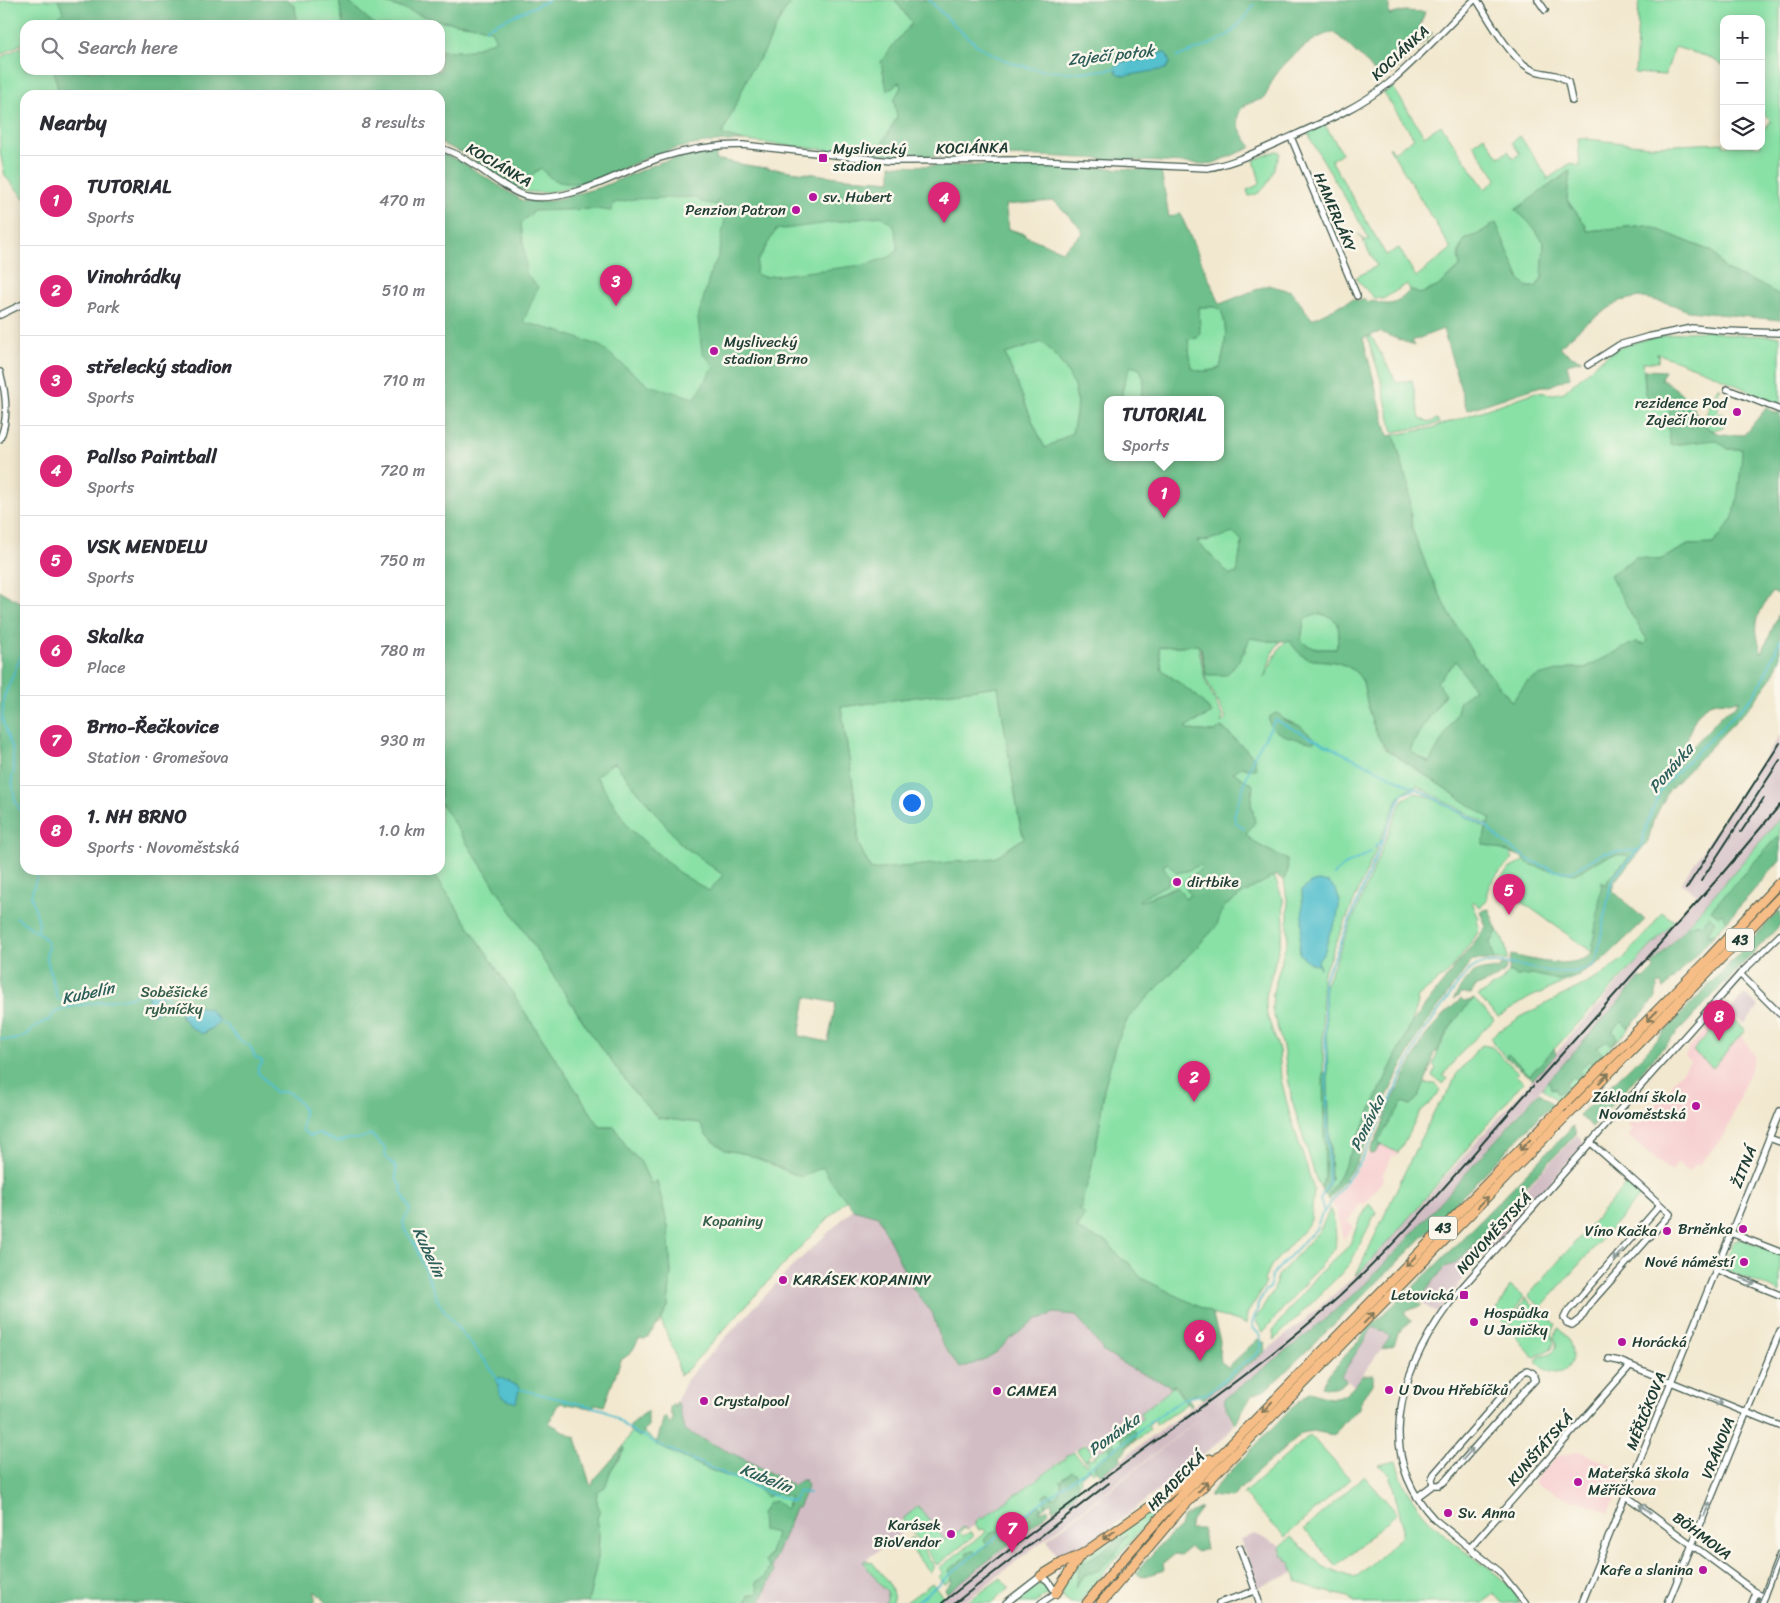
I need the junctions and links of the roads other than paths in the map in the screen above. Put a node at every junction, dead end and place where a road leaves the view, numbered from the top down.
1 (1475, 0) edge
2 (1538, 0) edge
3 (1545, 10) dead end
4 (1572, 101) dead end
5 (1290, 137) junction
6 (445, 150) edge
7 (1358, 296) dead end
8 (20, 305) edge
9 (0, 315) edge
10 (1780, 333) edge
11 (1588, 365) dead end
12 (0, 372) edge
13 (1727, 389) dead end
14 (1780, 410) edge
15 (0, 439) edge
16 (1780, 874) edge
17 (1780, 882) edge
18 (1780, 896) edge
19 (1743, 923) junction
20 (1780, 935) edge
21 (1740, 974) junction
22 (1780, 1014) edge
23 (1565, 1111) junction
24 (1780, 1111) edge
25 (1769, 1138) junction
26 (1590, 1142) junction
27 (1780, 1142) edge
28 (1660, 1205) junction
29 (1731, 1233) junction
30 (1780, 1252) edge
31 (1716, 1269) junction
32 (1780, 1294) edge
33 (1780, 1330) edge
34 (1609, 1359) dead end
35 (1630, 1366) junction
36 (1670, 1382) junction
37 (1294, 1387) junction
38 (1746, 1413) junction
39 (1780, 1426) edge
40 (1244, 1430) junction
41 (1433, 1485) junction
42 (1625, 1495) junction
43 (1417, 1497) junction
44 (1692, 1545) junction
45 (1240, 1548) dead end
46 (1470, 1548) junction
47 (1780, 1554) edge
48 (1080, 1555) junction
49 (1041, 1576) junction
50 (1255, 1591) junction
51 (1056, 1593) junction
52 (1756, 1593) junction
53 (1764, 1596) junction
54 (1006, 1603) edge
55 (1040, 1603) edge
56 (1087, 1603) edge
57 (1101, 1603) edge
58 (1220, 1603) edge
59 (1259, 1603) edge
60 (1525, 1603) edge
61 (1582, 1603) edge
62 (1668, 1603) edge
63 (1752, 1603) edge
64 (1761, 1603) edge

1 - 4 street
1 - 5 street, KOCIÁNKA
2 - 3 street
5 - 6 street, KOCIÁNKA
5 - 7 street, HAMERLÁKY
8 - 9 street
10 - 11 street
12 - 15 street
13 - 14 street
16 - 19 highway
17 - 19 highway, 43
23 -> 18 highway, 43
19 -> 23 highway, 43
20 - 21 street, NOVOMĚSTSKÁ
21 - 22 street
21 - 26 street, NOVOMĚSTSKÁ
23 - 37 highway, 43
24 - 25 street, ŽITNÁ
25 - 27 street
25 - 29 street, ŽITNÁ
26 - 28 street
26 - 43 street, NOVOMĚSTSKÁ
28 -> 28 street
29 - 30 street
29 - 31 street
31 -> 32 street
31 - 36 street, MĚŘIČKOVA
33 - 38 street, VRÁNOVA
34 - 35 street
35 - 36 street
35 - 46 street, KUNŠTÁTSKÁ
36 -> 38 street
36 - 42 street, MĚŘIČKOVA
37 -> 40 highway, HRADECKÁ / 43
57 -> 37 highway, HRADECKÁ / 43
38 - 39 street
44 -> 38 street, VRÁNOVA
40 -> 48 highway
40 - 56 highway, HRADECKÁ / 43
41 -> 41 street
41 - 43 street
44 -> 42 street, BÖHMOVA
42 - 61 street, MĚŘIČKOVA
43 - 46 street, NOVOMĚSTSKÁ
44 - 52 street, BÖHMOVA
44 - 62 street, VRÁNOVA
45 - 50 street
46 - 60 street, NOVOMĚSTSKÁ
47 - 53 street
48 - 49 highway
48 - 51 highway
49 - 51 street
49 - 54 street
50 - 58 street
50 - 59 street
51 - 55 street
52 - 53 street, BÖHMOVA
52 - 63 street
53 - 64 street

